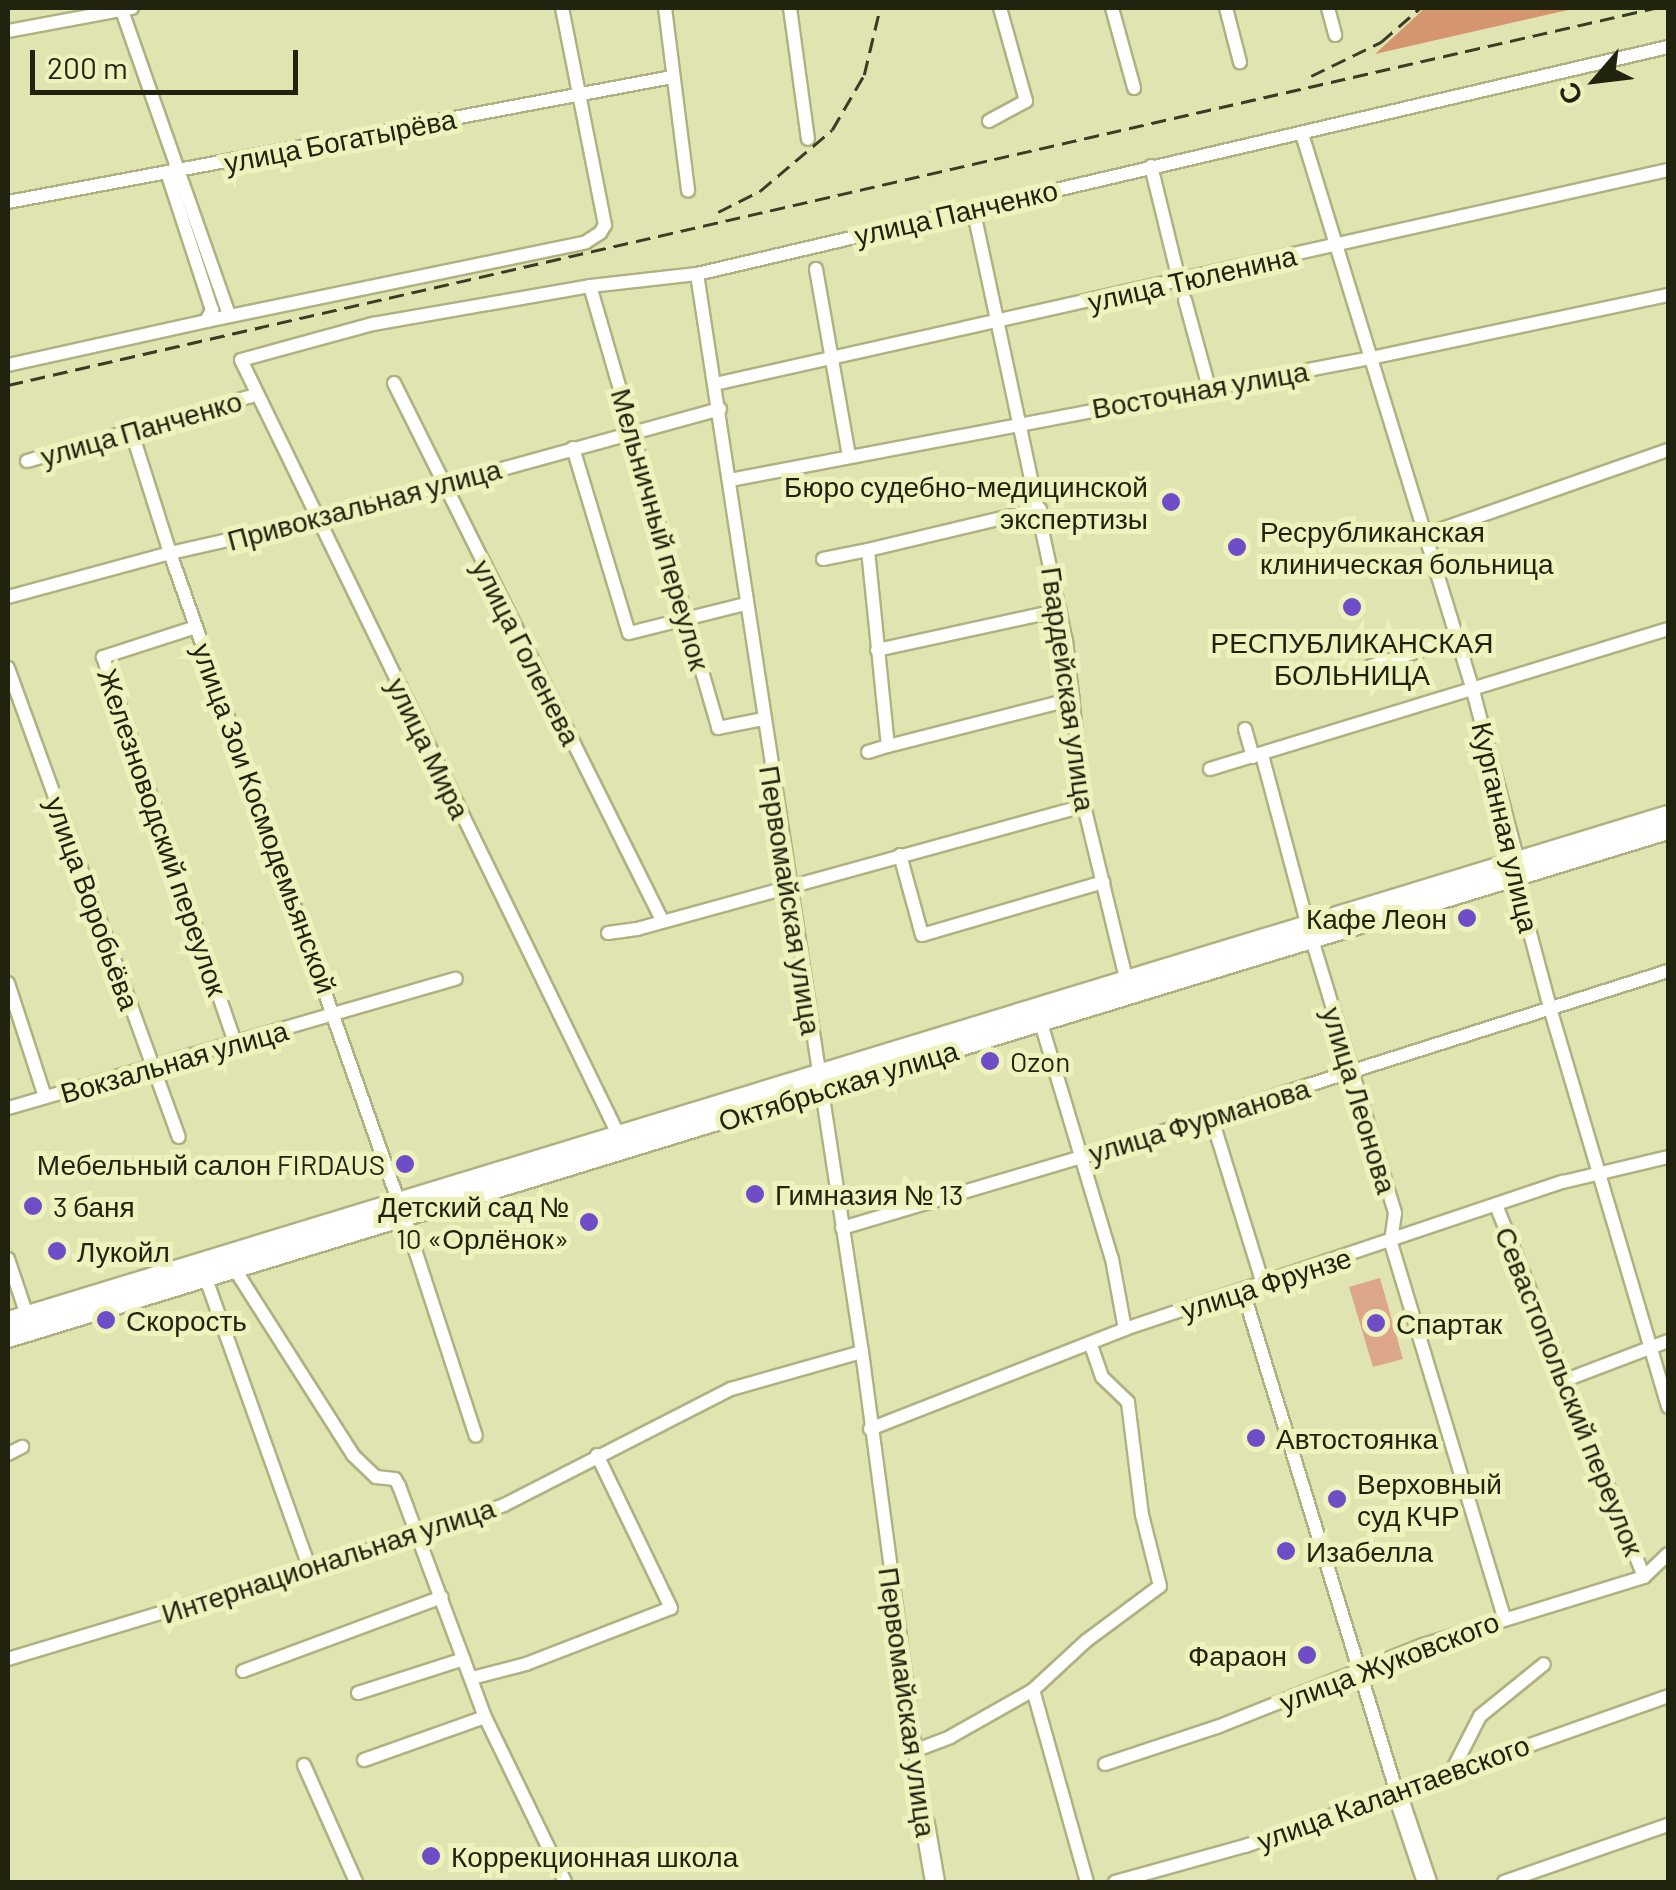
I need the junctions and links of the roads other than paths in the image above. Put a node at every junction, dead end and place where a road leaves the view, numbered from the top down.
1 (125, 8) edge
2 (562, 8) edge
3 (665, 8) edge
4 (790, 8) edge
5 (1000, 8) edge
6 (1112, 8) edge
7 (1226, 8) edge
8 (1328, 8) edge
9 (8, 31) edge
10 (1335, 34) dead end
11 (1668, 47) edge
12 (1240, 62) dead end
13 (672, 77) junction
14 (1134, 88) dead end
15 (579, 94) junction
16 (989, 121) dead end
17 (1302, 134) junction
18 (808, 139) dead end
19 (1151, 166) junction
20 (1668, 170) edge
21 (174, 171) junction
22 (688, 191) dead end
23 (8, 202) edge
24 (972, 208) junction
25 (1336, 247) junction
26 (816, 269) dead end
27 (698, 274) junction
28 (1179, 280) junction
29 (590, 286) junction
30 (1668, 295) edge
31 (1184, 300) dead end
32 (229, 315) junction
33 (206, 321) junction
34 (1000, 322) junction
35 (830, 358) junction
36 (1371, 358) junction
37 (241, 360) joint
38 (8, 365) edge
39 (394, 383) dead end
40 (715, 384) junction
41 (1209, 388) junction
42 (256, 395) junction
43 (720, 409) junction
44 (1022, 422) junction
45 (632, 432) junction
46 (132, 433) junction
47 (573, 448) junction
48 (1668, 450) edge
49 (849, 456) junction
50 (27, 461) dead end
51 (730, 480) junction
52 (444, 485) junction
53 (1040, 509) junction
54 (318, 520) junction
55 (1425, 535) junction
56 (868, 550) junction
57 (170, 553) junction
58 (823, 559) dead end
59 (8, 598) edge
60 (744, 604) junction
61 (1060, 610) junction
62 (686, 618) junction
63 (196, 627) junction
64 (1668, 629) edge
65 (1458, 639) junction
66 (877, 650) junction
67 (1370, 666) dead end
68 (8, 672) edge
69 (1472, 687) junction
70 (1073, 700) junction
71 (763, 720) junction
72 (1246, 730) dead end
73 (888, 746) junction
74 (868, 752) dead end
75 (1258, 756) junction
76 (1210, 769) dead end
77 (1084, 806) junction
78 (1668, 814) edge
79 (1668, 830) edge
80 (900, 855) junction
81 (1516, 869) junction
82 (1103, 882) junction
83 (789, 887) junction
84 (662, 920) junction
85 (1310, 931) junction
86 (608, 933) dead end
87 (1668, 971) edge
88 (456, 980) dead end
89 (8, 984) edge
90 (1128, 986) junction
91 (1550, 1008) junction
92 (336, 1015) junction
93 (1040, 1023) junction
94 (235, 1044) junction
95 (153, 1066) junction
96 (1352, 1072) junction
97 (820, 1084) junction
98 (45, 1097) junction
99 (8, 1108) edge
100 (1212, 1116) junction
101 (619, 1136) junction
102 (179, 1138) dead end
103 (1082, 1157) junction
104 (1668, 1157) edge
105 (1602, 1174) junction
106 (1496, 1205) junction
107 (402, 1209) junction
108 (842, 1228) junction
109 (1390, 1242) junction
110 (8, 1260) edge
111 (234, 1268) junction
112 (206, 1276) junction
113 (1264, 1284) junction
114 (1243, 1291) junction
115 (26, 1315) junction
116 (8, 1321) edge
117 (1124, 1329) junction
118 (8, 1338) edge
119 (1668, 1341) edge
120 (1090, 1343) junction
121 (1649, 1348) junction
122 (862, 1352) junction
123 (1563, 1381) junction
124 (1668, 1407) edge
125 (870, 1429) junction
126 (476, 1436) dead end
127 (22, 1446) dead end
128 (8, 1454) edge
129 (597, 1455) junction
130 (418, 1535) junction
131 (1668, 1554) edge
132 (309, 1567) junction
133 (1644, 1576) junction
134 (442, 1597) junction
135 (1504, 1617) junction
136 (464, 1658) junction
137 (8, 1660) edge
138 (1544, 1664) dead end
139 (1358, 1670) junction
140 (243, 1671) dead end
141 (472, 1678) junction
142 (1033, 1690) junction
143 (358, 1693) dead end
144 (1668, 1696) edge
145 (485, 1716) junction
146 (914, 1751) junction
147 (364, 1760) dead end
148 (1106, 1764) dead end
149 (304, 1765) dead end
150 (1453, 1769) junction
151 (1396, 1790) junction
152 (926, 1824) joint
153 (1668, 1825) edge
154 (356, 1882) edge
155 (565, 1882) edge
156 (935, 1882) edge
157 (1088, 1882) edge
158 (1116, 1882) edge
159 (1426, 1882) edge
160 (1504, 1882) edge

1 - 9 street
1 - 21 street
2 - 15 street
3 - 13 street
4 - 18 street
5 - 16 street
6 - 14 street
7 - 12 street
8 - 10 street
11 - 17 street, улица Панченко
13 - 15 street, улица Богатырёва
13 - 22 street
15 - 21 street, улица Богатырёва
15 - 32 street
17 - 19 street, улица Панченко
17 - 25 street, Курганная улица
19 - 24 street, улица Панченко
19 - 28 street
20 - 25 street, улица Тюленина
21 - 23 street, улица Богатырёва
21 - 32 street
21 - 33 street
24 - 27 street, улица Панченко
24 - 34 street, Гвардейская улица
25 - 28 street, улица Тюленина
25 - 36 street, Курганная улица
26 - 35 street
27 - 29 street, улица Панченко
27 - 40 street, Первомайская улица
28 - 34 street, улица Тюленина
29 - 37 street, улица Панченко
29 - 45 street, Мельничный переулок
30 - 36 street, Восточная улица
31 - 41 street
32 - 33 street
33 - 38 street
34 - 35 street, улица Тюленина
34 - 44 street, Гвардейская улица
35 - 40 street, улица Тюленина
35 - 49 street
36 - 41 street, Восточная улица
36 - 55 street, Курганная улица
37 - 42 street, улица Мира
39 - 52 street, улица Голенева
40 - 43 street, Первомайская улица
41 - 44 street, Восточная улица
42 - 46 street, улица Панченко
42 - 54 street, улица Мира
43 - 45 street, Привокзальная улица
43 - 51 street, Первомайская улица
44 - 49 street, Восточная улица
44 - 53 street, Гвардейская улица
45 - 47 street, Привокзальная улица
45 - 62 street, Мельничный переулок
46 - 50 street, улица Панченко
46 - 57 street, улица Зои Космодемьянской
47 - 52 street, Привокзальная улица
47 - 62 street
48 - 55 street
49 - 51 street, Восточная улица
51 - 60 street, Первомайская улица
52 - 54 street, Привокзальная улица
52 - 84 street, улица Голенева
53 - 56 street
53 - 61 street, Гвардейская улица
54 - 57 street, Привокзальная улица
54 - 101 street, улица Мира
55 - 65 street, Курганная улица
56 - 58 street
56 - 66 street
57 - 59 street, Привокзальная улица
57 - 63 street, улица Зои Космодемьянской
60 - 62 street
60 - 71 street, Первомайская улица
61 - 66 street
61 - 70 street, Гвардейская улица
62 - 71 street, Мельничный переулок
63 - 92 street, улица Зои Космодемьянской
63 - 94 street, Железноводский переулок
64 - 69 street
65 - 67 street
65 - 69 street, Курганная улица
66 - 73 street
68 - 95 street, улица Воробьёва
69 - 75 street
69 - 81 street, Курганная улица
70 - 73 street
70 - 77 street, Гвардейская улица
71 - 83 street, Первомайская улица
72 - 75 street, улица Леонова
73 - 74 street
75 - 76 street
75 - 85 street, улица Леонова
77 - 80 street
77 - 82 street, Гвардейская улица
78 - 81 main road, Октябрьская улица
79 - 81 main road, Октябрьская улица
80 - 82 street
80 - 83 street
81 - 85 main road, Октябрьская улица
81 - 91 street, Курганная улица
82 - 90 street, Гвардейская улица
83 - 84 street
83 - 97 street, Первомайская улица
84 - 86 street
85 - 90 main road, Октябрьская улица
85 - 96 street, улица Леонова
87 - 91 street, улица Фурманова
88 - 92 street, Вокзальная улица
89 - 98 street
90 - 93 main road, Октябрьская улица
90 - 97 main road, Октябрьская улица
91 - 96 street, улица Фурманова
91 - 105 street, Курганная улица
92 - 94 street, Вокзальная улица
92 - 107 street, улица Зои Космодемьянской
93 - 97 main road, Октябрьская улица
93 - 103 street
94 - 95 street, Вокзальная улица
95 - 98 street, Вокзальная улица
95 - 102 street, улица Воробьёва
96 - 100 street, улица Фурманова
96 - 109 street, улица Леонова
97 - 101 main road, Октябрьская улица
97 - 107 main road, Октябрьская улица
97 - 108 street, Первомайская улица
98 - 99 street, Вокзальная улица
100 - 103 street, улица Фурманова
100 - 113 street
101 - 107 main road, Октябрьская улица
103 - 108 street, улица Фурманова
103 - 117 street
104 - 105 street, улица Фрунзе
105 - 106 street, улица Фрунзе
105 - 121 street, Курганная улица
106 - 109 street, улица Фрунзе
106 - 123 street, Севастопольский переулок
107 - 111 main road, Октябрьская улица
107 - 115 main road, Октябрьская улица
107 - 126 street, улица Зои Космодемьянской
108 - 122 street, Первомайская улица
109 - 113 street, улица Фрунзе
109 - 135 street, улица Леонова
110 - 115 street
111 - 112 main road, Октябрьская улица
111 - 130 street
112 - 118 main road, Октябрьская улица
112 - 132 street
113 - 114 street, улица Фрунзе
114 - 117 street, улица Фрунзе
114 - 139 street
115 - 116 main road, Октябрьская улица
117 - 120 street, улица Фрунзе
119 - 121 street
120 - 125 street, улица Фрунзе
120 - 142 street
121 - 123 street
121 - 124 street, Курганная улица
122 - 125 street, Первомайская улица
122 - 129 street, Интернациональная улица
123 - 133 street, Севастопольский переулок
125 - 146 street, Первомайская улица
127 - 128 street
129 - 130 street, Интернациональная улица
129 - 141 street
130 - 132 street, Интернациональная улица
130 - 134 street
131 - 133 street, улица Жуковского
132 - 137 street, Интернациональная улица
133 - 135 street, улица Жуковского
134 - 136 street
134 - 140 street
135 - 139 street, улица Жуковского
136 - 141 street
136 - 143 street
138 - 150 street
139 - 148 street, улица Жуковского
139 - 151 street
141 - 145 street
142 - 146 street
142 - 157 street
144 - 150 street, улица Калантаевского
145 - 147 street
145 - 155 street
146 - 152 street, Первомайская улица
149 - 154 street
150 - 151 street, улица Калантаевского
151 - 158 street, улица Калантаевского
151 - 159 main road
152 - 156 main road, Первомайская улица
153 - 160 street

